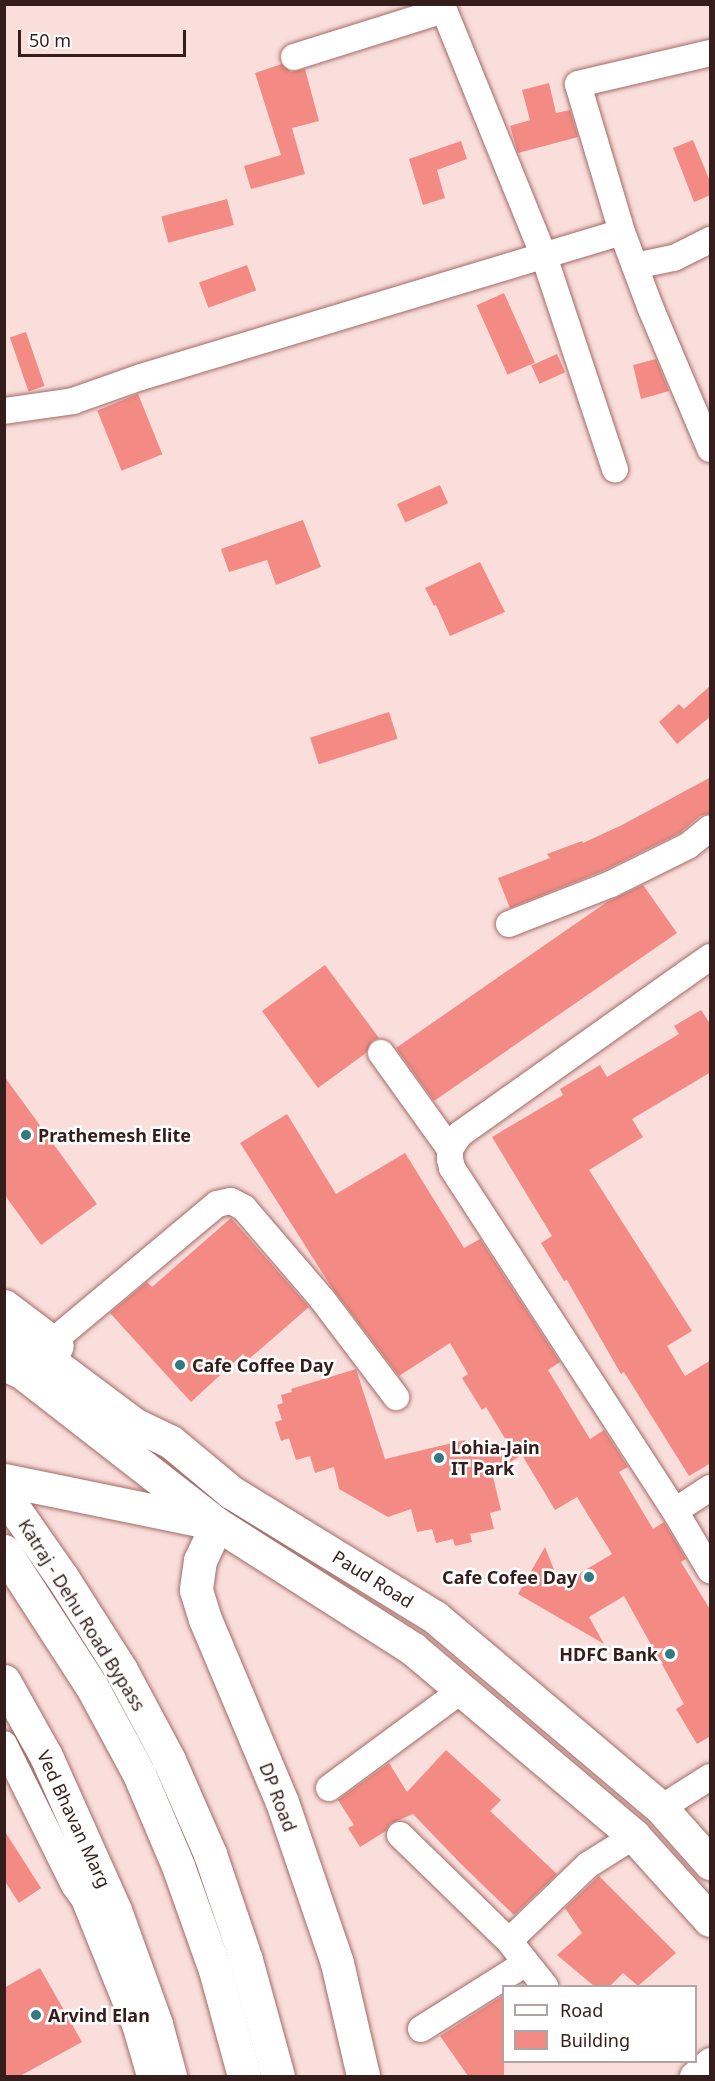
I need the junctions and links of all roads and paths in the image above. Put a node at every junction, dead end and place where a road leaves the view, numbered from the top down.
1 (448, 7) edge
2 (711, 52) edge
3 (294, 57) dead end
4 (622, 232) junction
5 (711, 240) edge
6 (544, 256) junction
7 (635, 266) junction
8 (4, 411) edge
9 (711, 449) edge
10 (615, 470) dead end
11 (711, 828) edge
12 (509, 924) dead end
13 (711, 957) edge
14 (381, 1053) dead end
15 (450, 1149) junction
16 (4, 1306) edge
17 (4, 1336) edge
18 (52, 1342) junction
19 (4, 1364) edge
20 (396, 1397) dead end
21 (171, 1442) junction
22 (711, 1488) edge
23 (7, 1492) edge
24 (675, 1511) junction
25 (217, 1524) junction
26 (4, 1551) edge
27 (711, 1570) edge
28 (4, 1681) edge
29 (462, 1690) junction
30 (4, 1744) edge
31 (711, 1777) edge
32 (329, 1788) dead end
33 (661, 1808) junction
34 (400, 1835) dead end
35 (634, 1836) junction
36 (711, 1863) edge
37 (711, 1920) edge
38 (509, 1941) junction
39 (526, 1962) junction
40 (122, 1963) junction
41 (544, 1985) edge
42 (421, 2029) dead end
43 (711, 2061) edge
44 (150, 2076) edge
45 (170, 2076) edge
46 (244, 2076) edge
47 (278, 2076) edge
48 (363, 2076) edge
49 (693, 2076) edge

1 - 3 street
1 - 6 street
2 - 4 street
4 - 6 street
4 - 7 street
5 - 7 street
6 - 8 street
6 - 10 street
7 - 9 street
11 - 12 street
13 - 15 street
14 - 15 street
15 - 24 street
16 - 18 main road
17 - 21 main road, Paud Road
18 - 20 street
18 - 21 main road
19 - 25 main road, Paud Road
21 - 33 main road, Paud Road
22 - 24 street
23 - 25 main road, Paud Road
23 - 47 main road, Katraj - Dehu Road Bypass
24 - 27 street
25 - 29 main road, Paud Road
25 - 48 main road, DP Road
26 - 46 main road, Katraj - Dehu Road Bypass
28 - 40 main road, Ved Bhavan Marg
29 - 32 street
29 - 35 main road, Paud Road
30 - 40 street
31 - 33 street
33 - 35 main road
33 - 36 main road, Paud Road
34 - 38 street
35 - 37 main road, Paud Road
35 - 38 street
38 - 39 street
39 - 41 street
39 - 42 street
40 - 44 street, Ved Bhavan Marg
40 - 45 main road
43 - 49 street

